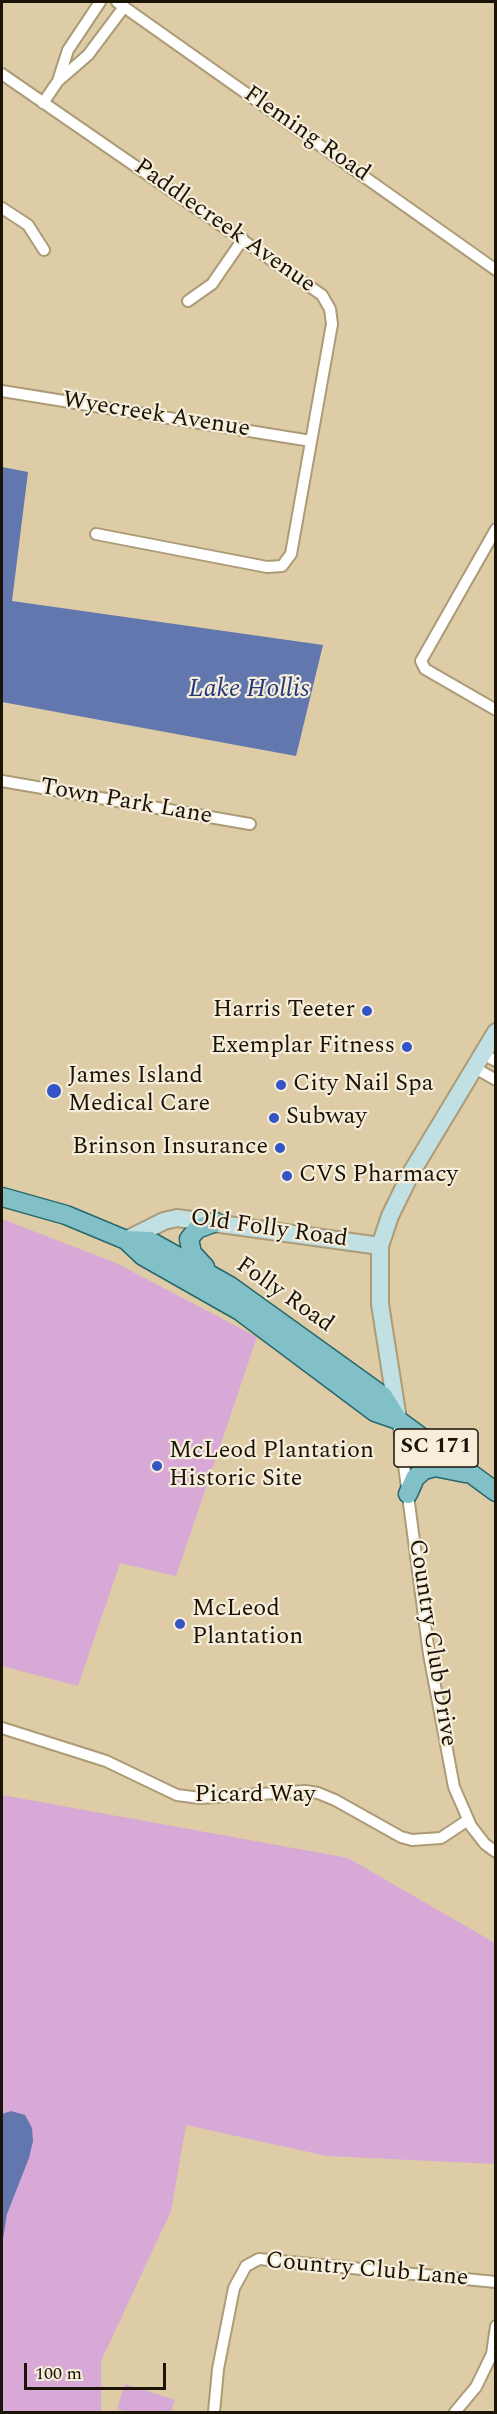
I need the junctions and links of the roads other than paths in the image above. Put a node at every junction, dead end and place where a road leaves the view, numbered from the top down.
1 (100, 2) edge
2 (121, 4) edge
3 (2, 74) edge
4 (58, 81) junction
5 (43, 103) junction
6 (2, 208) edge
7 (243, 239) junction
8 (44, 250) dead end
9 (495, 270) edge
10 (188, 301) dead end
11 (2, 391) edge
12 (310, 441) junction
13 (495, 529) edge
14 (96, 534) dead end
15 (495, 710) edge
16 (2, 781) edge
17 (250, 824) dead end
18 (495, 1032) edge
19 (484, 1061) edge
20 (495, 1080) edge
21 (2, 1197) edge
22 (216, 1222) junction
23 (126, 1240) junction
24 (380, 1246) junction
25 (220, 1280) junction
26 (398, 1420) junction
27 (475, 1476) junction
28 (495, 1492) edge
29 (408, 1494) junction
30 (2, 1728) edge
31 (468, 1820) junction
32 (495, 1852) edge
33 (495, 2282) edge
34 (495, 2326) edge
35 (214, 2412) edge
36 (455, 2412) edge

1 - 4 street
2 - 4 street
2 - 9 street, Fleming Road
3 - 5 street, Paddlecreek Avenue
4 - 5 street
5 - 7 street, Paddlecreek Avenue
6 - 8 street
7 - 10 street
7 - 12 street, Paddlecreek Avenue
11 - 12 street, Wyecreek Avenue
12 - 14 street, Paddlecreek Avenue
13 - 15 street
16 - 17 street, Town Park Lane
18 - 19 main road
19 - 20 street
19 - 24 main road
21 - 23 main road, Folly Road
22 - 23 main road, Old Folly Road
22 - 24 main road, Old Folly Road
22 - 25 main road
23 - 25 main road, Folly Road
23 - 26 main road, Folly Road
24 - 26 main road
25 - 26 main road, Folly Road
26 - 27 main road, Folly Road / SC 171
26 - 29 street, Country Club Drive
27 - 28 main road, Folly Road / SC 171
27 - 29 main road
29 - 31 street, Country Club Drive
30 - 31 street, Picard Way
31 - 32 street, Country Club Drive
33 - 35 street, Country Club Lane
34 - 36 street

